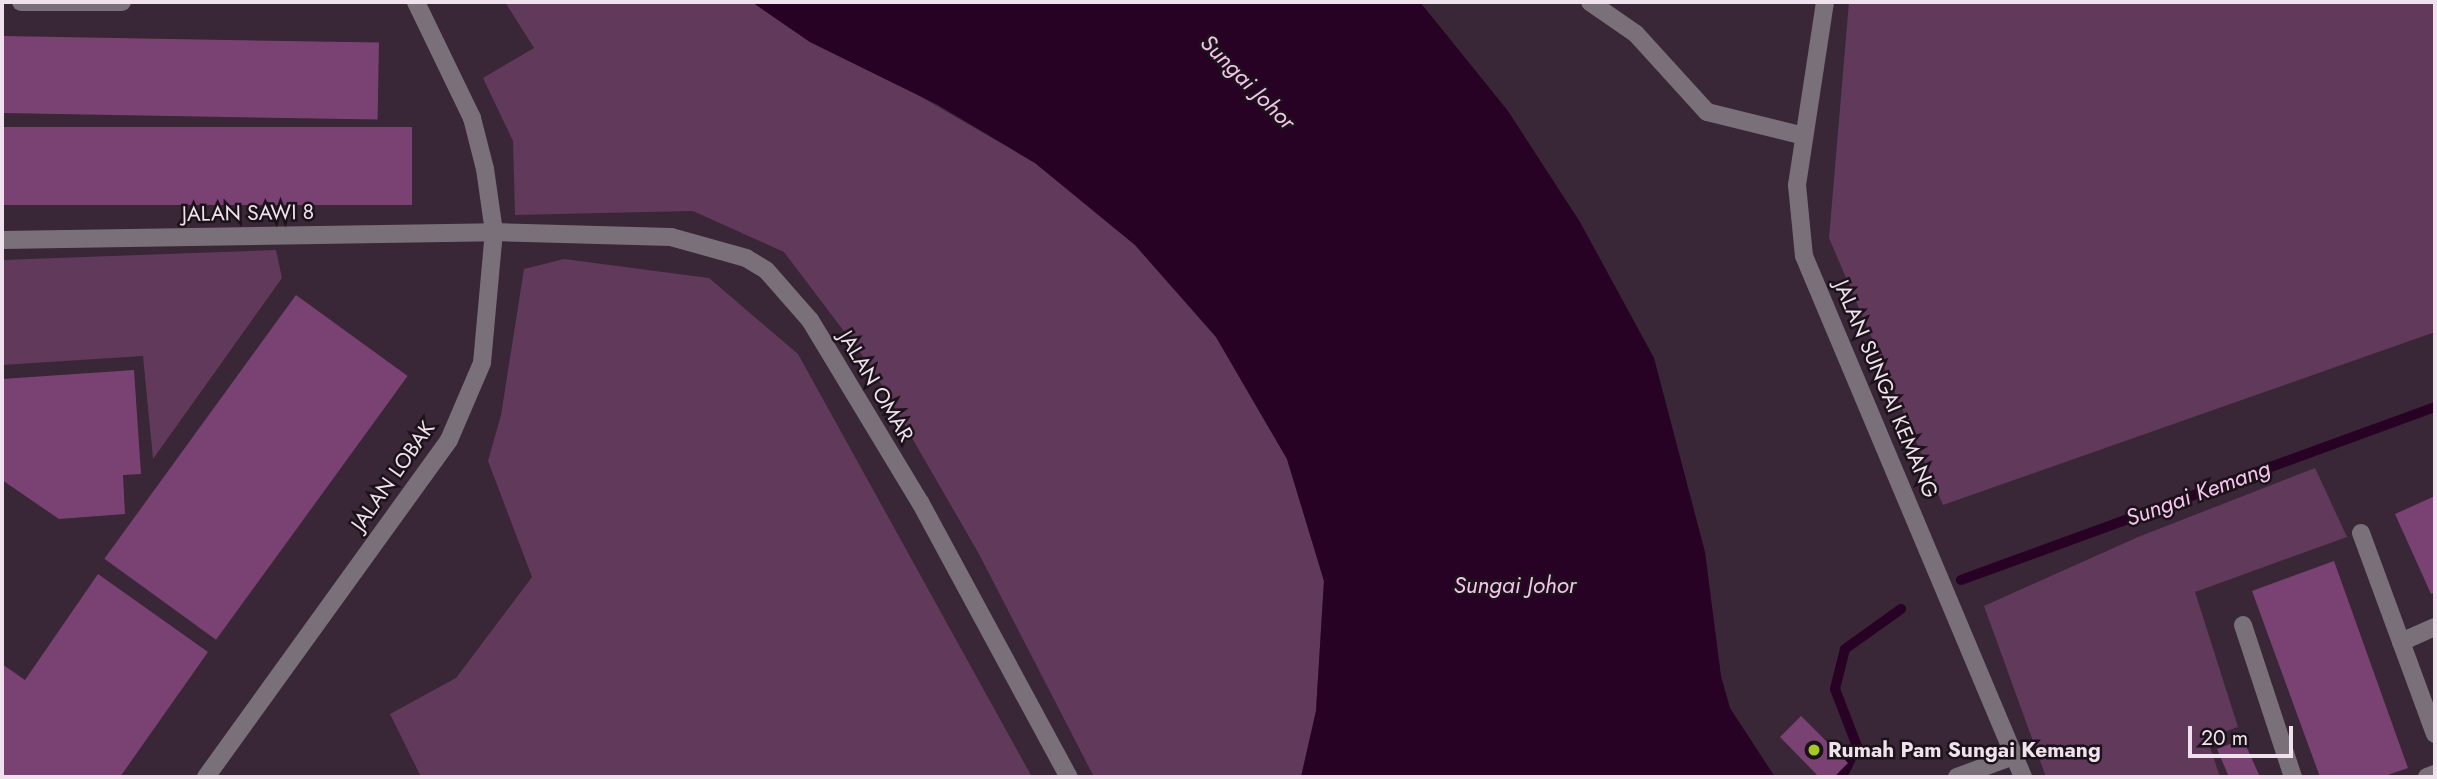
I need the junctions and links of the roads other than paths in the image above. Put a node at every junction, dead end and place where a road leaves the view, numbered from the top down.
1 (21, 2) edge
2 (122, 2) edge
3 (416, 2) edge
4 (1590, 2) edge
5 (1825, 2) edge
6 (1804, 136) junction
7 (494, 232) junction
8 (2, 240) edge
9 (2361, 533) dead end
10 (2243, 625) dead end
11 (2435, 627) edge
12 (2401, 642) junction
13 (2435, 734) edge
14 (2015, 755) junction
15 (2435, 774) edge
16 (205, 777) edge
17 (1069, 777) edge
18 (1957, 777) edge
19 (2023, 777) edge
20 (2293, 777) edge
21 (2427, 777) edge

1 - 2 street
3 - 7 street, JALAN LOBAK
4 - 6 street
5 - 6 street, JALAN SUNGAI KEMANG
6 - 14 street, JALAN SUNGAI KEMANG
7 - 8 street, JALAN SAWI 8
7 - 16 street, JALAN LOBAK
7 - 17 street, JALAN OMAR
9 - 12 street
10 - 20 street
11 - 12 street
12 - 13 street
14 - 18 street
14 - 19 street, JALAN SUNGAI KEMANG
15 - 21 street

